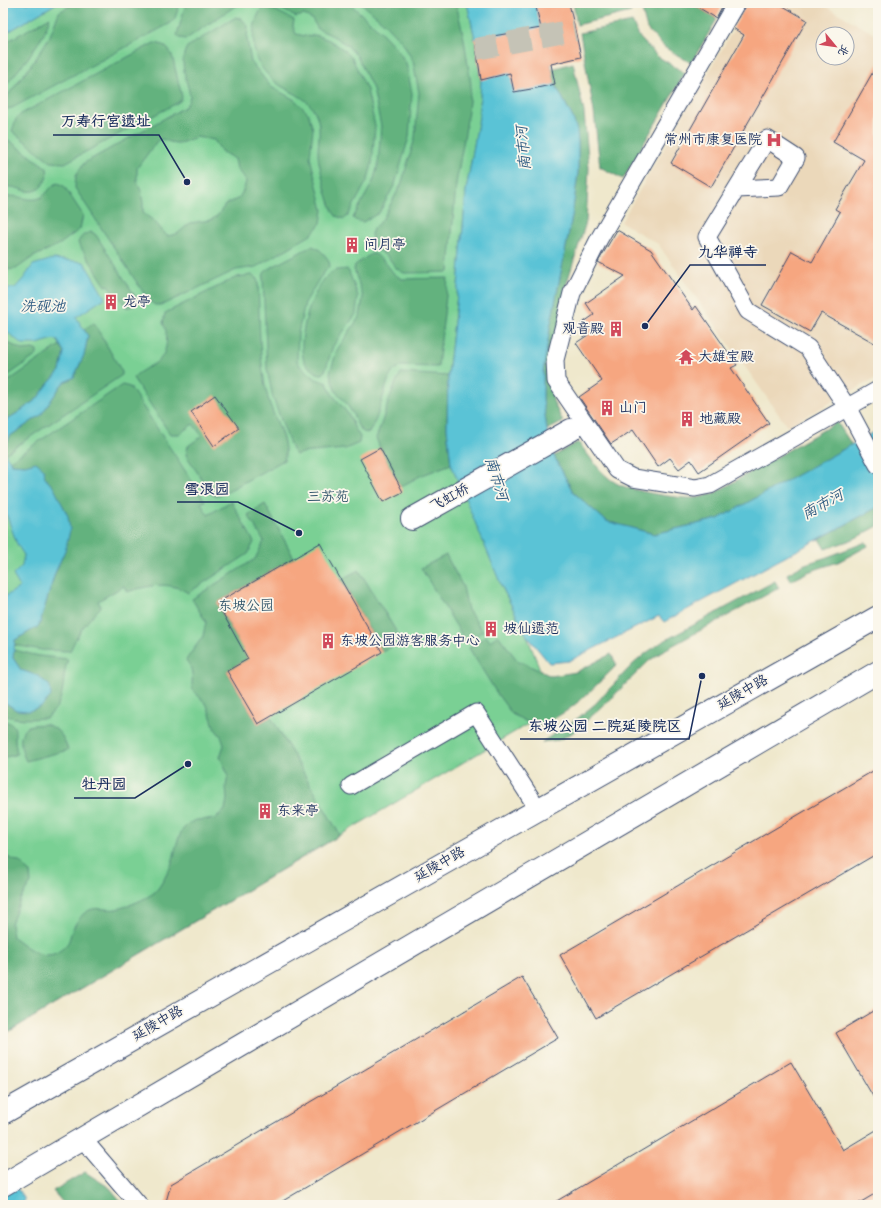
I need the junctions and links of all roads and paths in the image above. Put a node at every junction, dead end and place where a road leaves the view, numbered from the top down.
1 (736, 3) edge
2 (737, 189) dead end
3 (878, 390) edge
4 (847, 407) junction
5 (572, 430) dead end
6 (878, 465) edge
7 (412, 519) dead end
8 (878, 617) edge
9 (878, 672) edge
10 (351, 786) dead end
11 (538, 809) junction
12 (3, 1113) edge
13 (82, 1138) junction
14 (3, 1185) edge
15 (139, 1205) edge

1 - 4 lane
2 - 4 lane
3 - 4 lane
4 - 6 lane
5 - 7 main road, 飞虹桥
8 - 11 main road, 延陵中路
9 - 13 main road
10 - 11 lane
11 - 12 main road, 延陵中路
13 - 14 main road
13 - 15 lane

